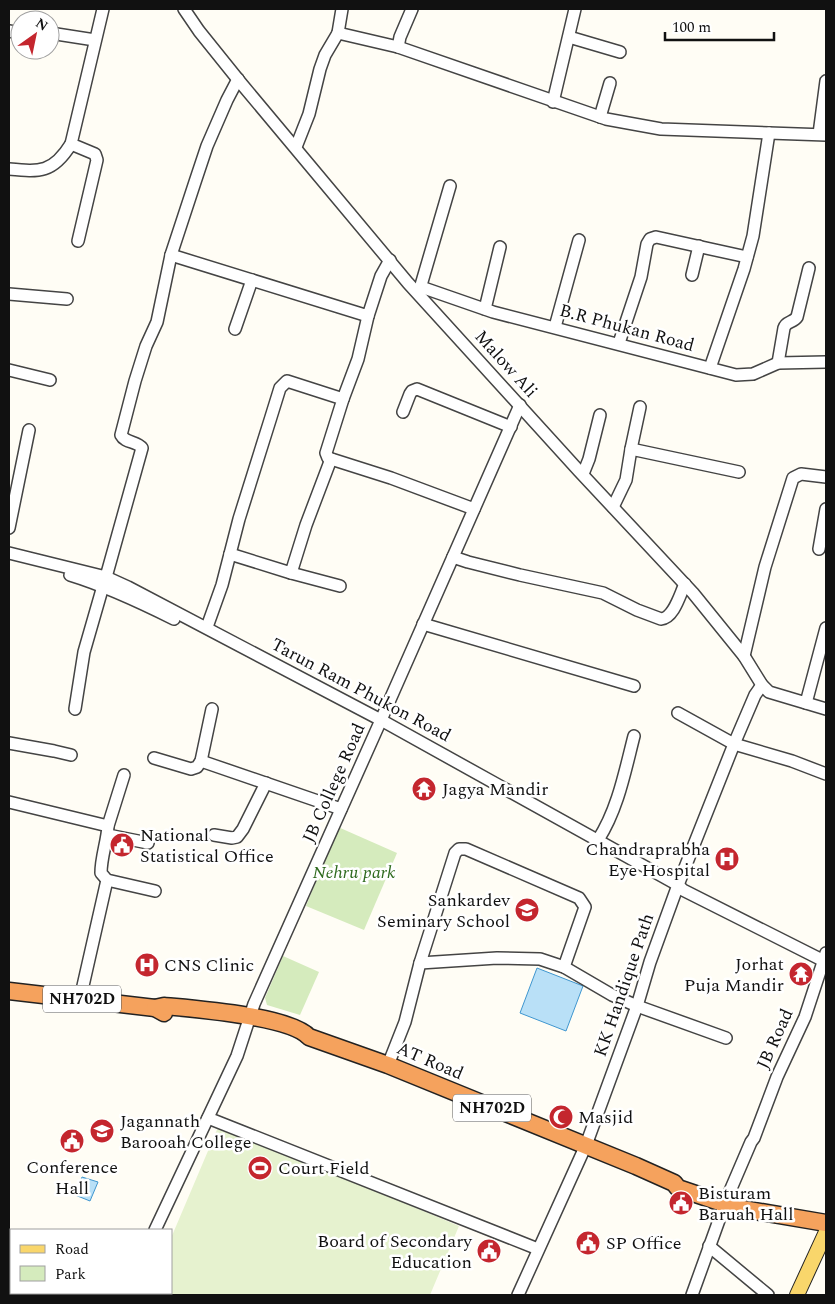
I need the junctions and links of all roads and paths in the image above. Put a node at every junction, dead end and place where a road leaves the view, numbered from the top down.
1 (103, 9) edge
2 (184, 9) edge
3 (342, 9) edge
4 (412, 9) edge
5 (575, 9) edge
6 (338, 33) junction
7 (60, 35) edge
8 (569, 37) junction
9 (95, 40) junction
10 (398, 47) junction
11 (620, 52) dead end
12 (238, 79) junction
13 (826, 81) edge
14 (610, 83) dead end
15 (553, 102) junction
16 (600, 117) junction
17 (769, 133) junction
18 (823, 135) edge
19 (71, 144) junction
20 (296, 147) junction
21 (9, 168) edge
22 (450, 186) dead end
23 (579, 240) dead end
24 (78, 241) dead end
25 (500, 246) dead end
26 (699, 246) junction
27 (171, 255) junction
28 (747, 257) junction
29 (390, 260) junction
30 (809, 268) dead end
31 (692, 275) dead end
32 (252, 280) junction
33 (420, 290) junction
34 (9, 294) edge
35 (67, 299) dead end
36 (485, 309) junction
37 (368, 316) junction
38 (555, 327) junction
39 (235, 329) dead end
40 (619, 343) junction
41 (826, 362) edge
42 (778, 363) junction
43 (710, 368) junction
44 (9, 370) edge
45 (50, 380) dead end
46 (344, 399) junction
47 (520, 405) junction
48 (640, 407) dead end
49 (403, 412) dead end
50 (600, 415) dead end
51 (511, 427) junction
52 (29, 430) dead end
53 (631, 449) junction
54 (331, 459) junction
55 (739, 472) dead end
56 (583, 474) junction
57 (826, 477) edge
58 (613, 507) junction
59 (474, 509) junction
60 (826, 509) edge
61 (9, 528) edge
62 (819, 548) dead end
63 (9, 554) edge
64 (230, 554) junction
65 (453, 556) junction
66 (9, 561) edge
67 (291, 573) junction
68 (104, 581) junction
69 (685, 584) junction
70 (340, 586) dead end
71 (424, 624) junction
72 (207, 628) junction
73 (826, 628) edge
74 (744, 656) junction
75 (762, 685) junction
76 (634, 686) dead end
77 (806, 703) junction
78 (75, 709) dead end
79 (212, 709) dead end
80 (826, 710) edge
81 (678, 713) dead end
82 (380, 723) junction
83 (634, 736) dead end
84 (9, 743) edge
85 (734, 744) junction
86 (71, 755) dead end
87 (154, 758) dead end
88 (201, 761) junction
89 (826, 774) edge
90 (124, 776) dead end
91 (266, 783) junction
92 (9, 802) edge
93 (341, 808) junction
94 (108, 830) junction
95 (214, 835) dead end
96 (598, 840) junction
97 (148, 844) dead end
98 (107, 880) junction
99 (679, 888) junction
100 (155, 891) dead end
101 (825, 957) edge
102 (420, 963) junction
103 (564, 967) junction
104 (9, 991) edge
105 (80, 999) junction
106 (636, 1006) junction
107 (249, 1019) junction
108 (726, 1038) dead end
109 (388, 1065) junction
110 (208, 1118) junction
111 (586, 1145) junction
112 (728, 1202) junction
113 (826, 1216) edge
114 (826, 1223) edge
115 (156, 1229) edge
116 (826, 1232) edge
117 (711, 1248) junction
118 (538, 1249) junction
119 (518, 1295) edge
120 (692, 1295) edge
121 (697, 1295) edge
122 (768, 1295) edge
123 (797, 1295) edge

1 - 9 street
2 - 12 street, Malow Ali
3 - 6 street
4 - 10 street
5 - 8 street
6 - 10 street
6 - 20 street
7 - 9 street
8 - 11 street
8 - 15 street
9 - 19 street
10 - 15 street
12 - 20 street, Malow Ali
12 - 27 street
13 - 18 street
14 - 16 street
15 - 16 street
16 - 17 street
17 - 18 street
17 - 28 street
19 - 21 street
19 - 24 street
20 - 29 street, Malow Ali
22 - 33 street
23 - 38 street
25 - 36 street
26 - 28 street
26 - 31 street
26 - 40 street
27 - 32 street
27 - 68 street
28 - 43 street
29 - 33 street, Malow Ali
29 - 37 street
30 - 42 street
32 - 37 street
32 - 39 street
33 - 36 street, B.R Phukan Road
33 - 47 street, Malow Ali
34 - 35 street
36 - 38 street, B.R Phukan Road
37 - 46 street
38 - 40 street, B.R Phukan Road
40 - 43 street, B.R Phukan Road
41 - 42 street, B.R Phukan Road
42 - 43 street, B.R Phukan Road
44 - 45 street
46 - 54 street
46 - 64 street
47 - 51 street, JB College Road
47 - 56 street, Malow Ali
48 - 53 street
49 - 51 street
50 - 56 street
51 - 59 street, JB College Road
52 - 61 street
53 - 55 street
53 - 58 street
54 - 59 street
54 - 67 street
56 - 58 street, Malow Ali
57 - 74 street
58 - 69 street, Malow Ali
59 - 65 street, JB College Road
60 - 62 street
63 - 68 street, Tarun Ram Phukon Road
64 - 67 street
64 - 72 street
65 - 69 street
65 - 71 street, JB College Road
66 - 68 street, Tarun Ram Phukon Road
67 - 70 street
68 - 72 street, Tarun Ram Phukon Road
68 - 78 street
68 - 82 street, Tarun Ram Phukon Road
69 - 74 street, Malow Ali
71 - 76 street
71 - 82 street, JB College Road
72 - 82 street, Tarun Ram Phukon Road
73 - 77 street
74 - 75 street, Malow Ali
75 - 77 street
75 - 85 street, KK Handique Path
77 - 80 street
79 - 88 street
81 - 85 street
82 - 93 street, JB College Road
82 - 96 street, Tarun Ram Phukon Road
82 - 99 street, Tarun Ram Phukon Road
83 - 96 street
84 - 86 street
85 - 89 street
85 - 99 street, KK Handique Path
87 - 88 street
88 - 91 street
90 - 94 street
91 - 93 street
91 - 95 street
92 - 94 street
93 - 107 street, JB College Road
94 - 97 street
94 - 98 street
96 - 99 street, Tarun Ram Phukon Road
98 - 100 street
98 - 105 street
99 - 101 street, Tarun Ram Phukon Road
99 - 106 street, KK Handique Path
101 - 112 street, JB Road
102 - 103 street
102 - 103 street
102 - 109 street
103 - 106 street
104 - 105 highway, AT Road / NH702D
105 - 107 highway, AT Road / NH702D
106 - 108 street
106 - 111 street, KK Handique Path
107 - 109 highway, AT Road / NH702D
107 - 110 street, JB College Road
109 - 111 highway, AT Road / NH702D
110 - 115 street, JB College Road
110 - 118 street
111 - 112 highway, AT Road / NH702D
111 - 118 street, KK Handique Path
112 - 113 highway, AT Road / NH702D
112 - 114 highway, AT Road / NH702D
112 - 117 street, JB Road
116 - 123 main road
117 - 120 street
117 - 121 street
117 - 122 street
118 - 119 street, KK Handique Path

